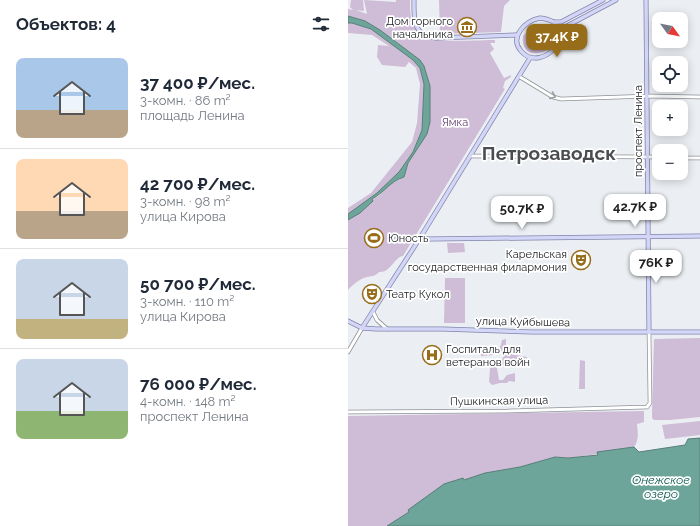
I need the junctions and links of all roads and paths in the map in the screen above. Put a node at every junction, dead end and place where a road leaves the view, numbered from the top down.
1 (414, 0) edge
2 (603, 0) edge
3 (616, 0) edge
4 (646, 0) edge
5 (554, 22) junction
6 (560, 33) junction
7 (517, 35) junction
8 (530, 58) junction
9 (520, 77) junction
10 (647, 96) junction
11 (700, 97) edge
12 (470, 156) junction
13 (647, 157) junction
14 (652, 157) edge
15 (688, 158) edge
16 (700, 158) edge
17 (648, 236) junction
18 (700, 236) edge
19 (420, 238) junction
20 (373, 312) junction
21 (348, 321) edge
22 (362, 328) junction
23 (387, 329) junction
24 (649, 332) junction
25 (700, 332) edge
26 (348, 352) edge
27 (649, 405) joint
28 (348, 412) edge

1 - 7 main road
2 - 5 main road
3 - 6 main road
4 - 10 main road, проспект Ленина
5 - 6 main road
5 - 7 main road
6 - 8 main road
7 - 8 main road
8 - 9 main road
9 -> 10 street
9 - 12 main road
10 - 11 street
10 - 13 main road, проспект Ленина
12 - 13 street
12 - 19 main road
13 - 14 street
13 - 17 main road, проспект Ленина
15 - 16 street
17 - 18 main road
17 - 19 main road
17 - 24 main road, проспект Ленина
19 - 20 main road
20 - 22 main road
20 - 23 street
21 - 22 main road, улица Куйбышева
22 - 23 main road, улица Куйбышева
22 - 26 street
23 - 24 main road, улица Куйбышева
24 - 25 main road, улица Куйбышева
24 - 27 street, проспект Ленина
27 - 28 street, Пушкинская улица

